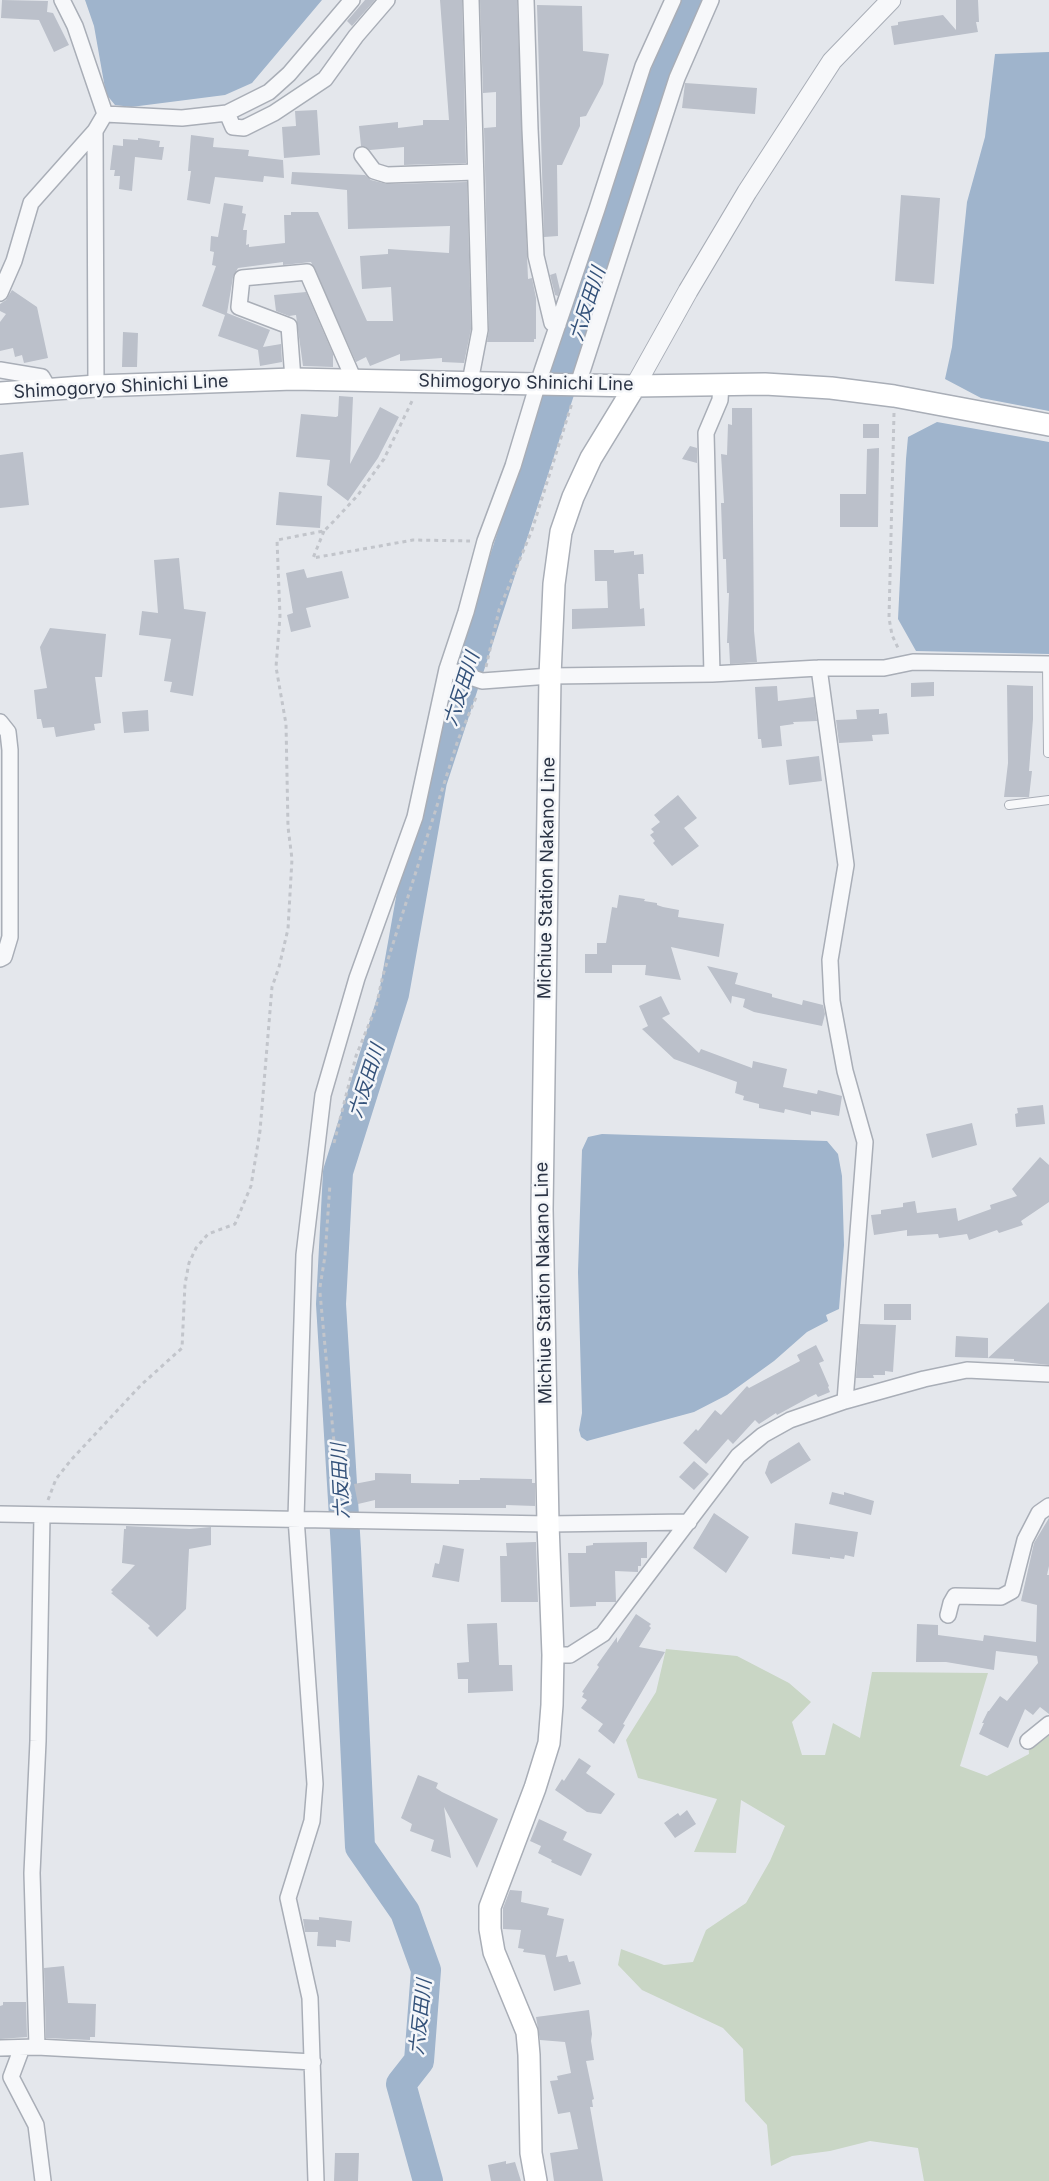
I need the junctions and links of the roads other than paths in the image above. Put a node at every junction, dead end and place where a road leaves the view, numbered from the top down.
1 (62, 0) edge
2 (352, 0) edge
3 (387, 0) edge
4 (471, 0) edge
5 (526, 0) edge
6 (673, 0) edge
7 (711, 0) edge
8 (891, 0) edge
9 (228, 113) junction
10 (105, 114) junction
11 (95, 131) junction
12 (362, 155) dead end
13 (475, 172) junction
14 (0, 293) edge
15 (558, 325) junction
16 (0, 370) edge
17 (293, 379) junction
18 (354, 380) junction
19 (470, 382) junction
20 (542, 383) junction
21 (575, 384) junction
22 (721, 384) junction
23 (96, 386) junction
24 (635, 386) junction
25 (49, 390) junction
26 (0, 393) edge
27 (1049, 425) edge
28 (1048, 664) edge
29 (819, 668) junction
30 (447, 669) junction
31 (712, 674) junction
32 (550, 676) junction
33 (0, 722) edge
34 (1048, 753) edge
35 (1049, 800) edge
36 (1009, 805) dead end
37 (0, 959) edge
38 (1049, 1374) edge
39 (845, 1401) junction
40 (1049, 1506) edge
41 (0, 1514) edge
42 (42, 1515) junction
43 (301, 1518) junction
44 (689, 1522) junction
45 (548, 1524) junction
46 (948, 1615) dead end
47 (553, 1655) junction
48 (1049, 1724) edge
49 (1028, 1741) dead end
50 (37, 2047) junction
51 (0, 2048) edge
52 (20, 2049) junction
53 (313, 2062) junction
54 (43, 2181) edge
55 (316, 2181) edge
56 (536, 2181) edge

1 - 10 street
2 - 9 street
3 - 9 street
4 - 13 street
5 - 15 street
6 - 15 street
7 - 21 street
8 - 24 street
9 - 10 street
10 - 11 street
11 - 14 street
11 - 23 street
12 - 13 street
13 - 19 street
15 - 20 street
16 - 25 street
17 - 18 main road, Shimogoryo Shinichi Line
17 - 18 street
17 - 23 main road, Shimogoryo Shinichi Line
18 - 19 main road, Shimogoryo Shinichi Line
19 - 20 main road, Shimogoryo Shinichi Line
20 - 21 main road, Shimogoryo Shinichi Line
20 - 30 street
21 - 24 main road, Shimogoryo Shinichi Line
22 - 24 main road, Shimogoryo Shinichi Line
22 - 27 main road, Shimogoryo Shinichi Line
22 - 31 street
23 - 25 main road, Shimogoryo Shinichi Line
24 - 32 main road, Michiue Station Nakano Line
25 - 26 main road, Shimogoryo Shinichi Line
28 - 29 street
28 - 34 lane
29 - 31 street
29 - 39 street
30 - 32 street
30 - 43 street
31 - 32 street
32 - 45 main road, Michiue Station Nakano Line
33 - 37 street
35 - 36 lane
38 - 39 street
39 - 44 street
40 - 46 street
41 - 42 street
42 - 43 street
42 - 50 street
43 - 45 street
43 - 53 street
44 - 45 street
44 - 47 street
45 - 47 main road, Michiue Station Nakano Line
47 - 56 main road, Michiue Station Nakano Line
48 - 49 street
50 - 52 street
50 - 53 street
51 - 52 street
52 - 54 street
53 - 55 street

